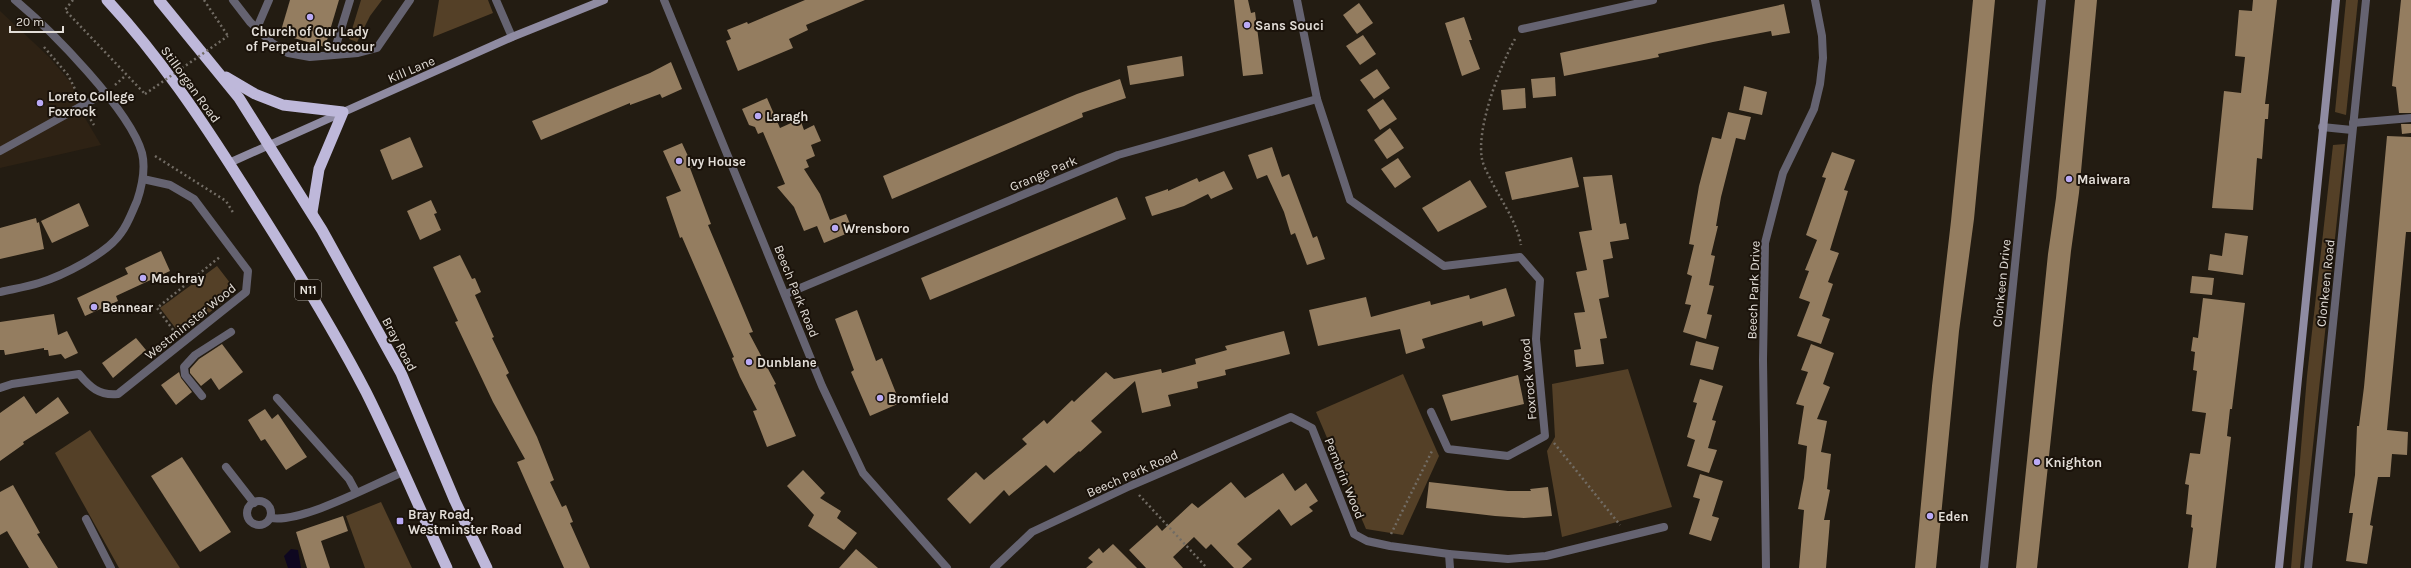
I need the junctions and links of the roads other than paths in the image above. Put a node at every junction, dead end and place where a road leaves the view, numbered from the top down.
1 (15, 0) edge
2 (106, 0) edge
3 (159, 0) edge
4 (233, 0) edge
5 (269, 0) edge
6 (350, 0) edge
7 (410, 0) edge
8 (496, 0) edge
9 (604, 0) edge
10 (664, 0) edge
11 (1297, 0) edge
12 (1653, 0) edge
13 (1815, 0) edge
14 (2042, 0) edge
15 (2336, 0) edge
16 (2366, 0) edge
17 (257, 28) junction
18 (1522, 29) road end
19 (512, 38) junction
20 (333, 55) junction
21 (222, 75) junction
22 (104, 93) junction
23 (1318, 99) junction
24 (344, 112) junction
25 (2411, 118) edge
26 (2322, 127) junction
27 (2353, 127) junction
28 (269, 143) junction
29 (0, 151) edge
30 (229, 163) junction
31 (143, 179) junction
32 (312, 212) junction
33 (0, 292) edge
34 (786, 294) junction
35 (231, 332) dead end
36 (0, 388) edge
37 (202, 396) dead end
38 (277, 398) dead end
39 (1431, 412) dead end
40 (1292, 417) joint
41 (226, 467) dead end
42 (403, 472) junction
43 (356, 492) junction
44 (254, 502) junction
45 (271, 518) junction
46 (86, 519) dead end
47 (1664, 526) dead end
48 (1449, 554) junction
49 (111, 568) edge
50 (447, 568) edge
51 (487, 568) edge
52 (947, 568) edge
53 (994, 568) edge
54 (1450, 568) edge
55 (1766, 568) edge
56 (1984, 568) edge
57 (2279, 568) edge
58 (2308, 568) edge

1 - 22 street
2 - 30 highway, Stillorgan Road / N11
3 - 21 highway, Stillorgan Road
4 - 17 street
5 - 17 street
6 - 20 street
7 - 20 street
8 - 19 street
9 - 19 main road, Kill Lane
10 - 34 street, Beech Park Road
11 - 23 street
12 - 18 street
13 - 55 street, Beech Park Drive
14 - 56 street, Clonkeen Drive
15 - 26 main road, Clonkeen Road
16 - 27 street, Clonkeen Road
17 - 20 street
19 - 24 main road, Kill Lane
21 - 24 highway
21 - 28 highway, Stillorgan Road
22 - 29 street
22 - 31 street
23 - 34 street, Grange Park
23 - 39 street, Foxrock Wood
24 - 28 main road, Kill Lane
24 - 32 highway
25 - 27 street
26 - 27 street
26 - 57 main road, Clonkeen Road
27 - 58 street, Clonkeen Road
28 - 30 main road, Kill Lane
28 - 32 highway, Bray Road
30 - 42 highway, Stillorgan Road / N11
31 - 33 street
31 - 36 street, Westminster Wood
32 - 51 highway, Bray Road
34 - 52 street, Beech Park Road
35 - 37 street
38 - 43 street
40 - 48 street, Pembrin Wood
40 - 53 street, Beech Park Road
41 - 44 street
42 - 43 street
42 - 50 highway, N11
43 - 45 street
44 - 45 street
44 - 45 street
46 - 49 street
47 - 48 street, Pembrin Wood
48 - 54 street

